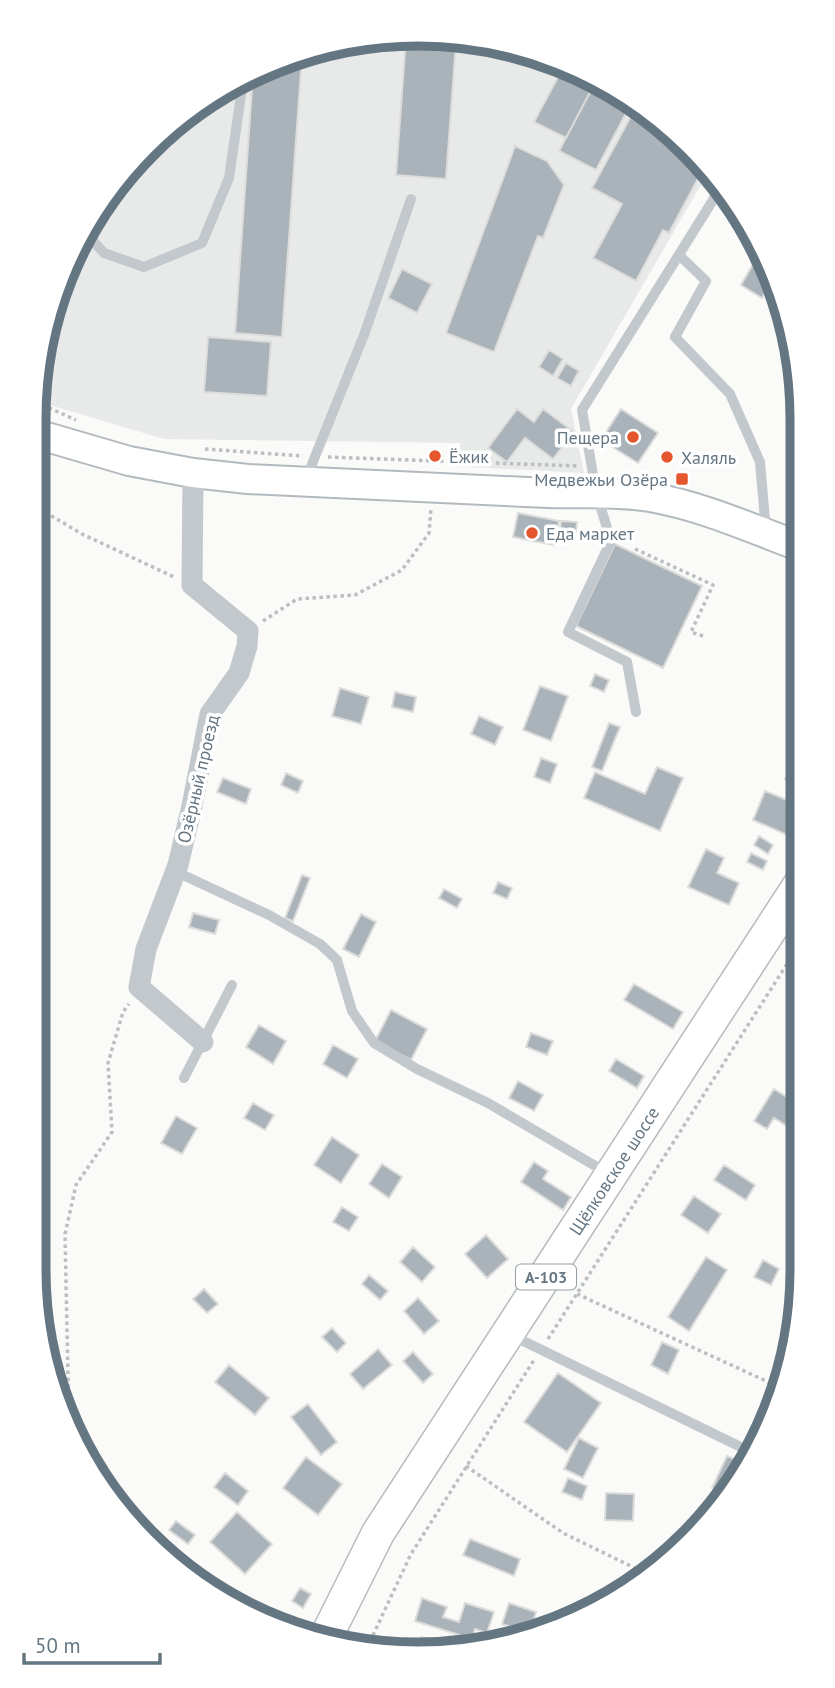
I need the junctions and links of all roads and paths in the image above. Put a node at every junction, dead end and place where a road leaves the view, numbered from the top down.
1 (242, 90) edge
2 (716, 195) edge
3 (411, 199) dead end
4 (92, 236) edge
5 (678, 255) junction
6 (46, 406) edge
7 (86, 424) dead end
8 (46, 437) edge
9 (195, 461) junction
10 (310, 469) junction
11 (594, 479) junction
12 (432, 488) junction
13 (46, 513) edge
14 (767, 534) junction
15 (790, 543) edge
16 (635, 550) dead end
17 (192, 585) junction
18 (248, 631) junction
19 (703, 636) dead end
20 (636, 712) dead end
21 (178, 865) junction
22 (790, 899) edge
23 (790, 958) edge
24 (232, 985) dead end
25 (139, 988) junction
26 (202, 1042) junction
27 (184, 1078) dead end
28 (611, 1176) junction
29 (576, 1293) junction
30 (509, 1334) junction
31 (540, 1350) junction
32 (772, 1384) edge
33 (68, 1399) edge
34 (744, 1449) edge
35 (466, 1466) junction
36 (639, 1570) edge
37 (329, 1632) edge
38 (371, 1639) edge

1 - 4 lane
2 - 5 lane
3 - 10 lane
5 - 11 lane
5 - 14 lane
6 - 7 path
8 - 9 main road
9 - 10 path
9 - 10 main road
9 - 17 street
10 - 11 path
10 - 12 main road
11 - 12 main road
11 - 14 main road
11 - 20 lane
12 - 18 path
13 - 17 path
14 - 15 main road
16 - 19 path
17 - 18 street
18 - 21 street, Озёрный проезд
21 - 25 street, Озёрный проезд
21 - 28 lane
22 - 28 main road, Щёлковское шоссе / А-103
23 - 29 path
24 - 26 lane
25 - 26 street
25 - 33 path
26 - 27 lane
28 - 30 main road, Щёлковское шоссе / А-103
29 - 31 path
29 - 32 path
30 - 31 lane
30 - 37 main road, Щёлковское шоссе / А-103
31 - 34 lane
31 - 35 path
35 - 36 path
35 - 38 path

